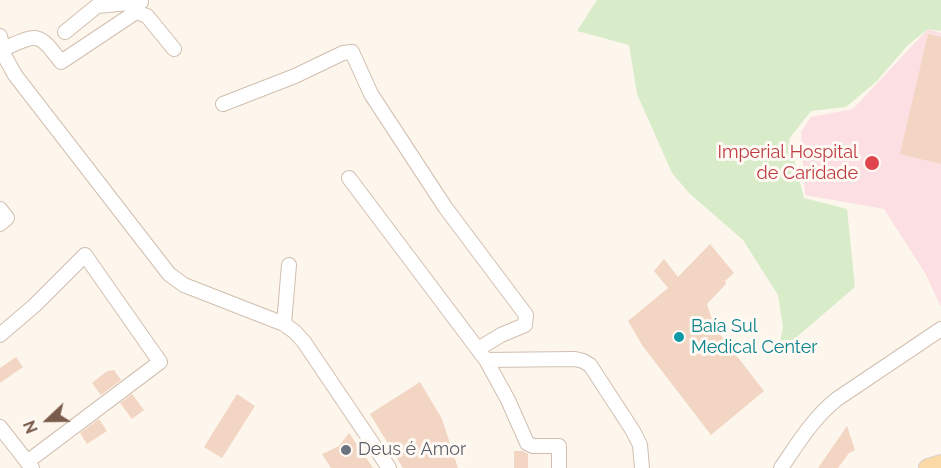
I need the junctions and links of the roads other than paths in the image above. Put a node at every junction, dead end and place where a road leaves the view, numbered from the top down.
1 (140, 1) edge
2 (147, 16) junction
3 (65, 32) dead end
4 (2, 42) edge
5 (174, 49) dead end
6 (223, 104) dead end
7 (349, 178) dead end
8 (0, 209) edge
9 (0, 224) edge
10 (289, 265) dead end
11 (284, 324) junction
12 (941, 328) edge
13 (0, 335) edge
14 (482, 355) junction
15 (0, 427) edge
16 (785, 464) edge
17 (941, 464) edge
18 (29, 465) edge
19 (389, 468) edge
20 (559, 468) edge
21 (642, 468) edge
22 (928, 468) edge

1 - 2 street
1 - 3 street
2 - 4 street
2 - 5 street
4 - 11 street
6 - 14 street
7 - 14 street
8 - 9 street
10 - 11 street
11 - 19 street
12 - 16 street
13 - 18 street
14 - 20 street
14 - 21 street
15 - 18 street
17 - 22 main road

